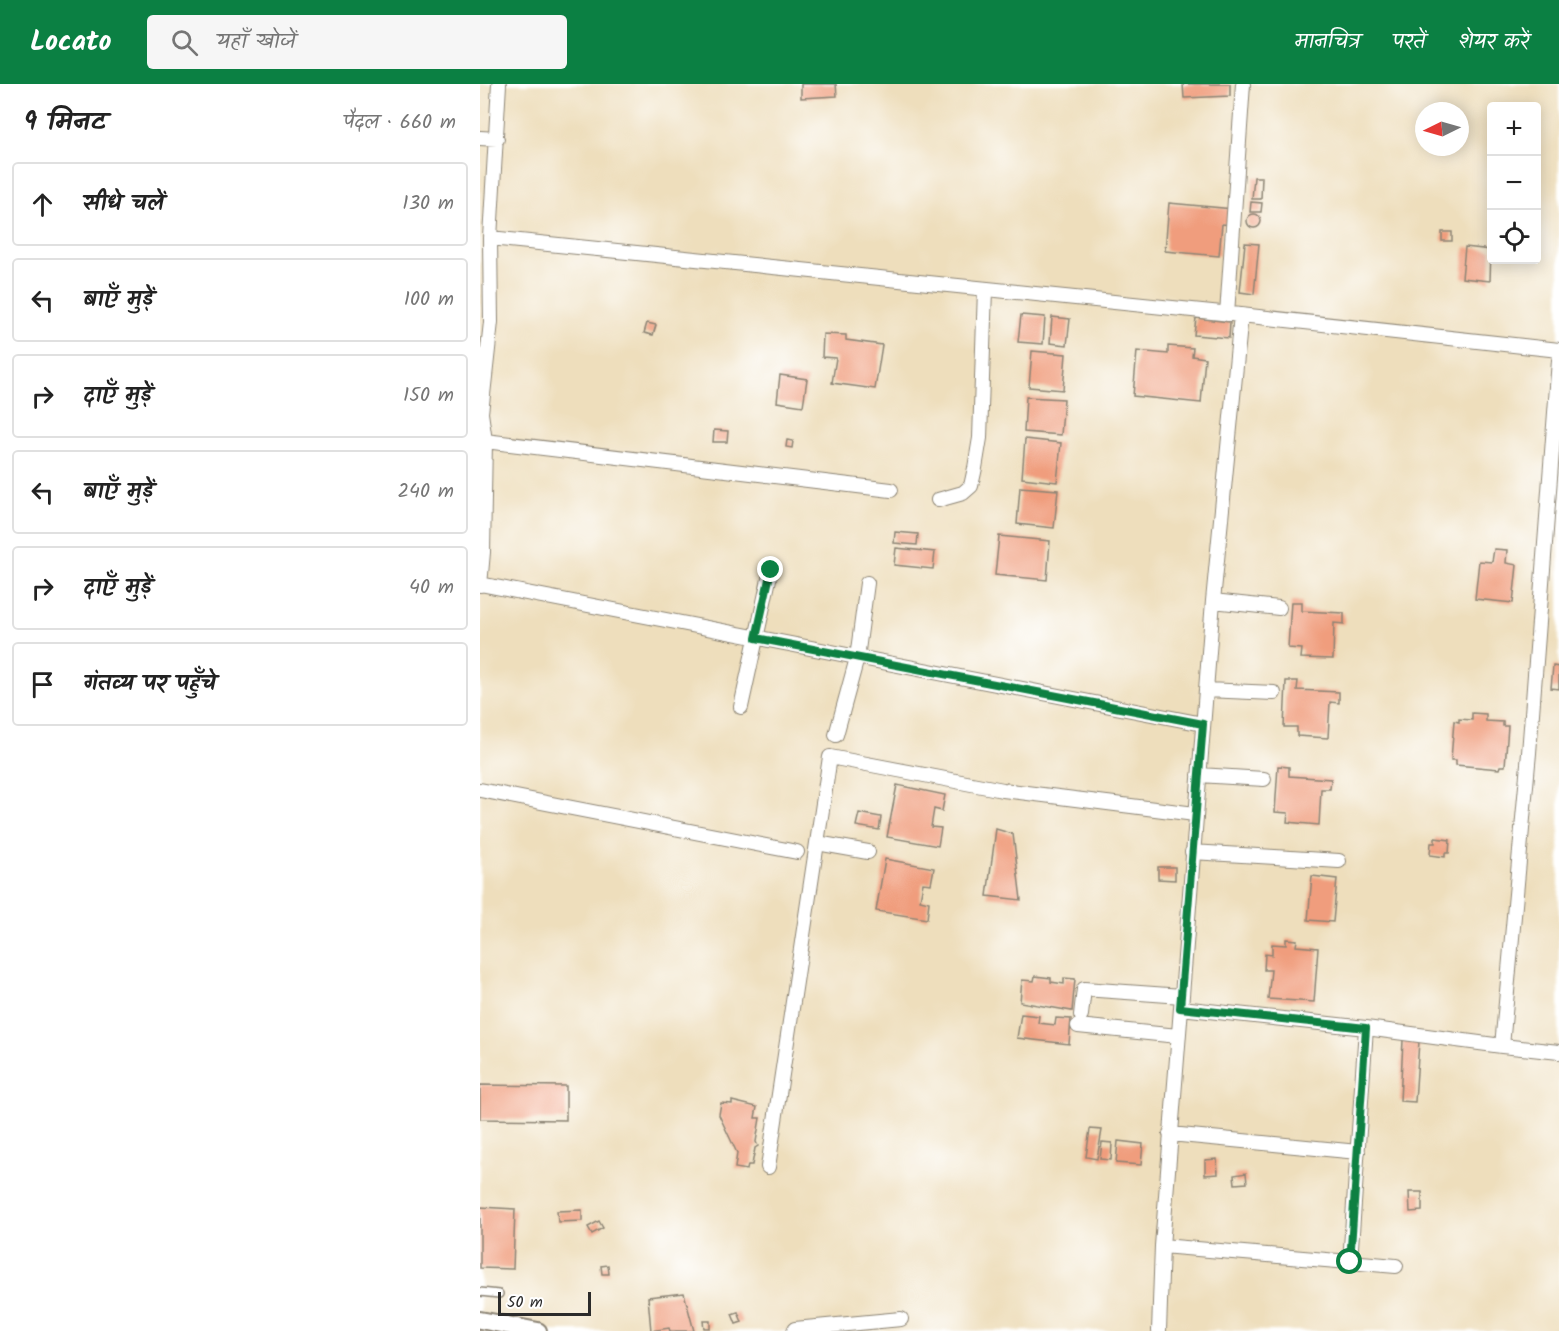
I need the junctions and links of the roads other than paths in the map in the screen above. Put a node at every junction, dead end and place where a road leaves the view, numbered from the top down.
1 (499, 84) edge
2 (1243, 84) edge
3 (480, 138) edge
4 (497, 139) junction
5 (490, 238) junction
6 (985, 289) junction
7 (1234, 315) junction
8 (1559, 350) edge
9 (1559, 360) edge
10 (480, 413) edge
11 (485, 441) junction
12 (891, 490) dead end
13 (938, 500) dead end
14 (482, 552) edge
15 (771, 570) dead end
16 (867, 583) dead end
17 (480, 585) edge
18 (1213, 601) junction
19 (1279, 609) dead end
20 (756, 638) junction
21 (857, 658) junction
22 (1206, 690) junction
23 (1274, 693) dead end
24 (741, 707) dead end
25 (1203, 724) junction
26 (836, 735) dead end
27 (1199, 775) junction
28 (1264, 780) dead end
29 (480, 790) edge
30 (1195, 814) junction
31 (817, 843) junction
32 (797, 852) dead end
33 (868, 852) dead end
34 (1192, 852) junction
35 (1339, 861) dead end
36 (1181, 1002) junction
37 (1366, 1028) junction
38 (1178, 1036) junction
39 (1502, 1046) junction
40 (1559, 1052) edge
41 (1170, 1134) junction
42 (1358, 1152) junction
43 (768, 1167) dead end
44 (1162, 1246) junction
45 (1350, 1262) junction
46 (1396, 1266) dead end
47 (480, 1292) edge
48 (499, 1294) dead end
49 (902, 1319) dead end
50 (480, 1320) edge
51 (538, 1331) edge
52 (794, 1331) edge
53 (1159, 1331) edge

1 - 4 street
2 - 7 street
3 - 4 street
4 - 5 street
5 - 6 street
5 - 10 street
6 - 7 street
6 - 13 street
7 - 8 street
7 - 18 street
9 - 39 street
10 - 11 street
11 - 12 street
11 - 14 street
14 - 17 street
15 - 20 street
16 - 21 street
17 - 20 street
18 - 19 street
18 - 22 street
20 - 21 street
20 - 24 street
21 - 25 street
21 - 26 street
22 - 23 street
22 - 25 street
25 - 27 street
27 - 28 street
27 - 30 street
29 - 32 street
30 - 31 street
30 - 34 street
31 - 33 street
31 - 43 street
34 - 35 street
34 - 36 street
36 - 37 street
36 - 38 street
36 - 38 street
37 - 39 street
37 - 42 street
38 - 41 street
39 - 40 street
41 - 42 street
41 - 44 street
42 - 45 street
44 - 45 street
44 - 53 street
45 - 46 street
47 - 48 lane
49 - 52 street
50 - 51 street

